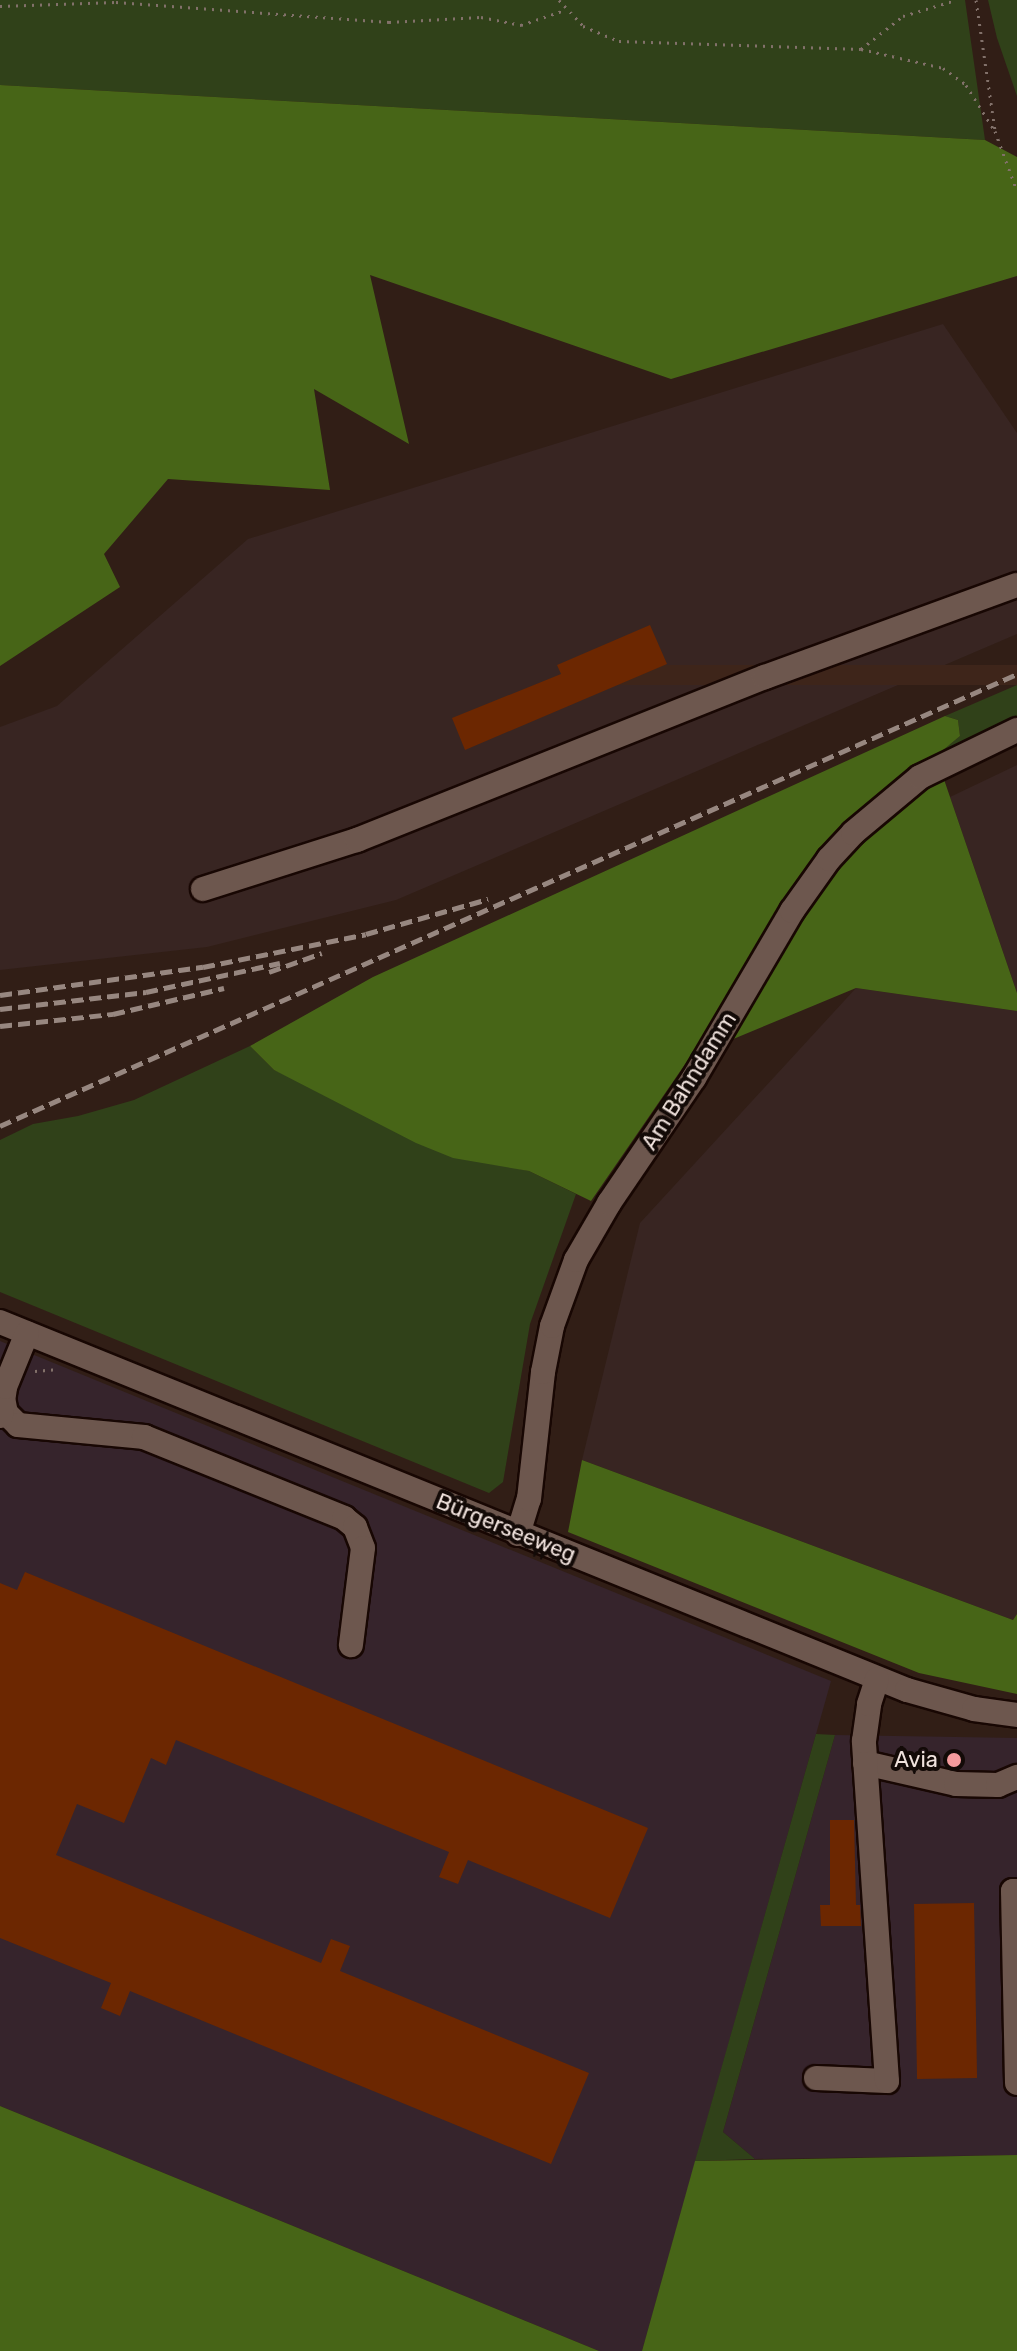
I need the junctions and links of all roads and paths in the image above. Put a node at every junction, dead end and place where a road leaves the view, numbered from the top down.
1 (559, 0) edge
2 (956, 0) edge
3 (976, 0) edge
4 (0, 6) edge
5 (565, 10) junction
6 (861, 49) junction
7 (995, 131) junction
8 (1017, 191) edge
9 (1017, 585) edge
10 (1017, 730) edge
11 (203, 889) dead end
12 (0, 1322) edge
13 (27, 1333) junction
14 (65, 1370) dead end
15 (5, 1390) edge
16 (518, 1534) junction
17 (351, 1645) dead end
18 (877, 1679) junction
19 (1017, 1715) edge
20 (865, 1763) junction
21 (1017, 1777) edge
22 (1017, 1891) edge
23 (816, 2078) dead end
24 (1017, 2083) edge

1 - 5 path
2 - 6 path
3 - 7 path
4 - 5 path
5 - 6 path
6 - 7 path
7 - 8 path
9 - 11 street
10 - 16 street, Am Bahndamm
12 - 13 street, Bürgerseeweg
13 - 15 street
13 - 16 street, Bürgerseeweg
14 - 15 path
15 - 17 street
16 - 18 street, Bürgerseeweg
18 - 19 street, Bürgerseeweg
18 - 20 street
20 - 21 street
20 - 23 street
22 - 24 street

